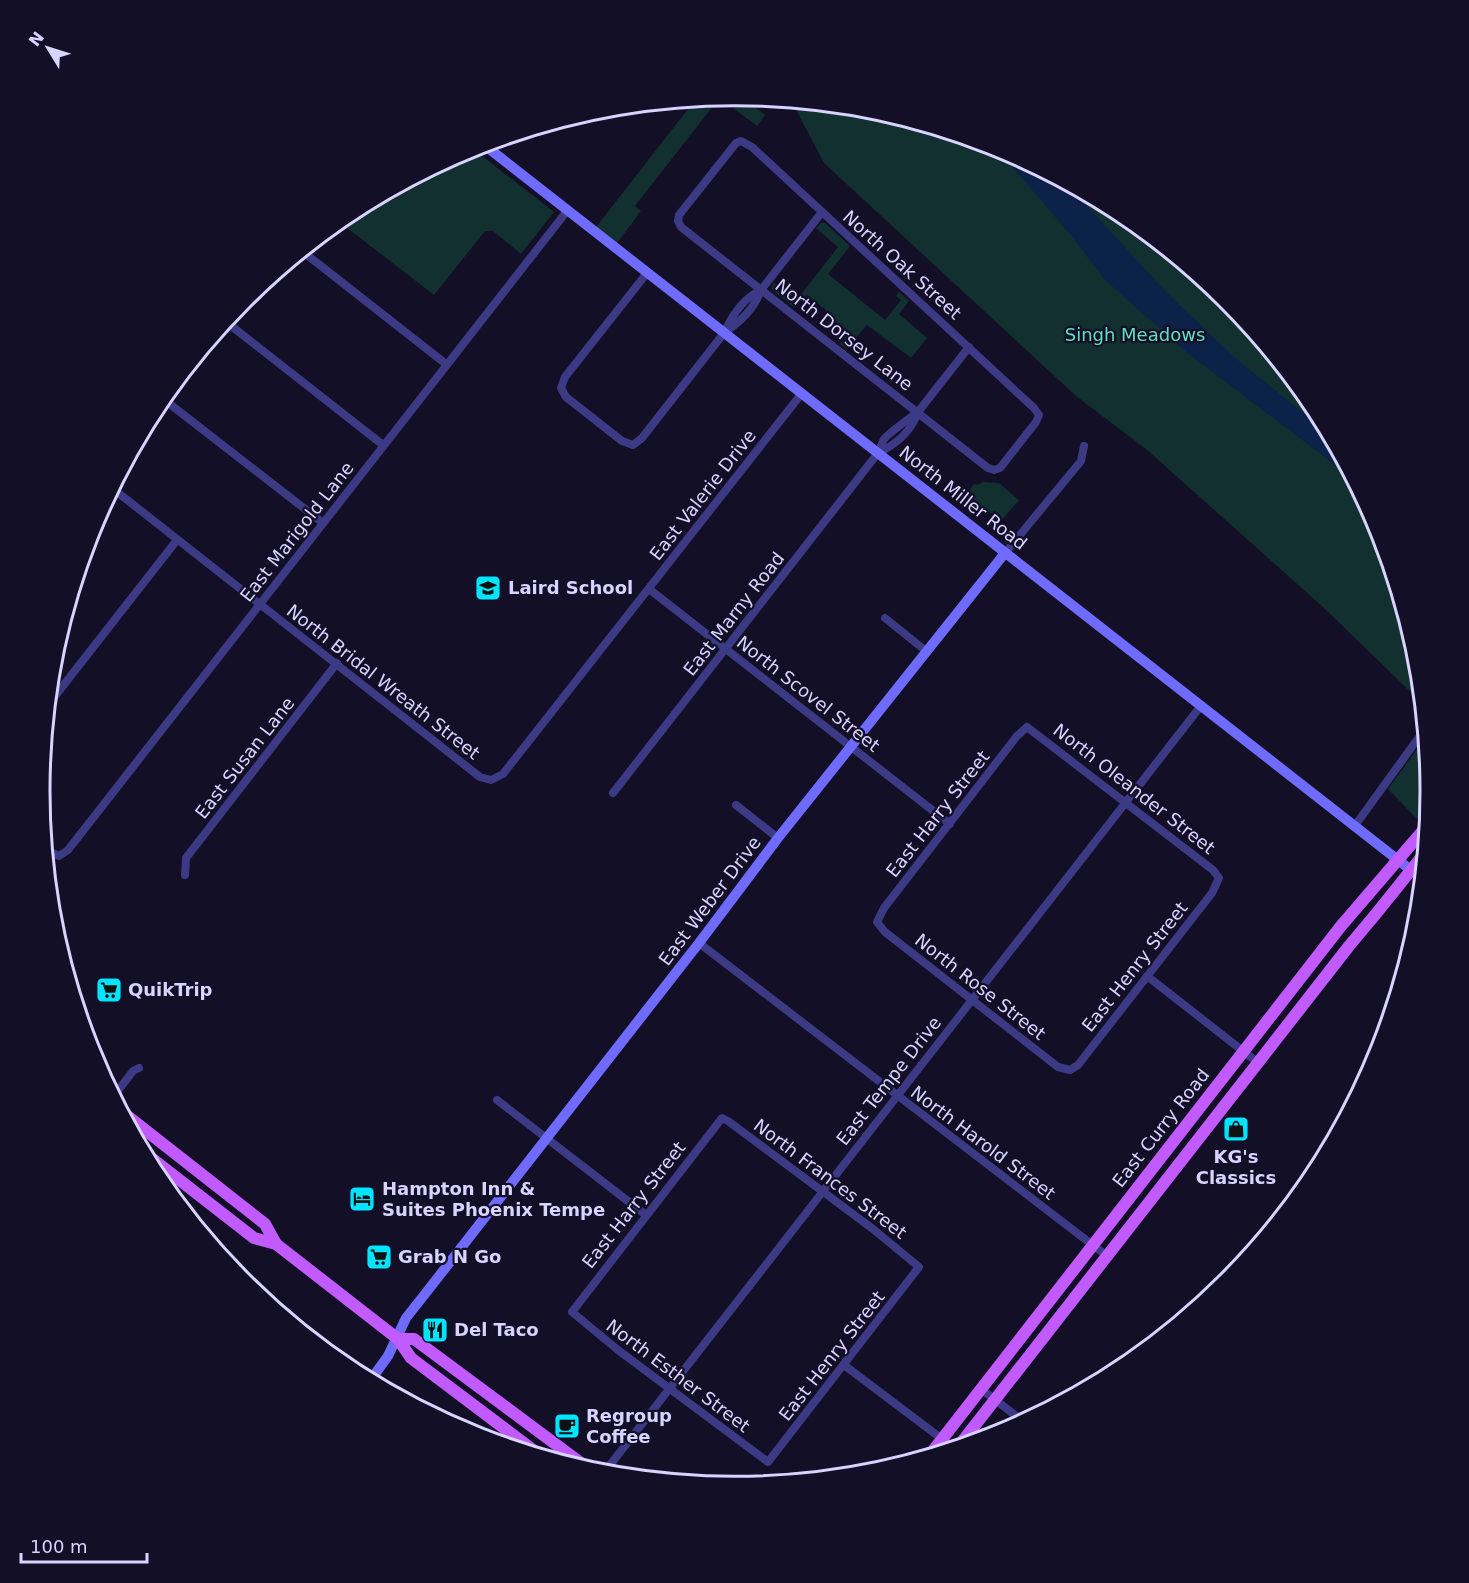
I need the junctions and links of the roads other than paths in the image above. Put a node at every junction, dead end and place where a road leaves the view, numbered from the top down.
1 (492, 151) edge
2 (567, 210) junction
3 (822, 212) junction
4 (678, 221) joint
5 (308, 256) edge
6 (647, 273) junction
7 (761, 290) junction
8 (232, 326) edge
9 (724, 333) junction
10 (969, 347) junction
11 (446, 364) junction
12 (802, 393) junction
13 (170, 404) edge
14 (918, 412) junction
15 (383, 445) junction
16 (1084, 446) dead end
17 (878, 453) junction
18 (994, 470) joint
19 (118, 493) edge
20 (323, 523) junction
21 (177, 540) junction
22 (1005, 553) junction
23 (648, 589) junction
24 (259, 604) junction
25 (885, 618) dead end
26 (726, 649) junction
27 (926, 651) junction
28 (337, 663) junction
29 (56, 694) edge
30 (1200, 706) junction
31 (1027, 727) joint
32 (1417, 739) edge
33 (851, 747) junction
34 (491, 780) joint
35 (613, 794) dead end
36 (1125, 802) junction
37 (736, 805) dead end
38 (950, 824) junction
39 (1354, 827) junction
40 (1418, 836) edge
41 (778, 838) junction
42 (52, 853) edge
43 (1398, 860) junction
44 (1415, 873) edge
45 (185, 875) dead end
46 (1414, 876) edge
47 (1219, 878) joint
48 (877, 921) joint
49 (699, 943) junction
50 (1147, 976) junction
51 (971, 999) junction
52 (1243, 1051) junction
53 (1257, 1062) junction
54 (139, 1068) dead end
55 (1070, 1070) joint
56 (118, 1090) edge
57 (896, 1095) junction
58 (497, 1100) dead end
59 (722, 1118) joint
60 (134, 1122) edge
61 (546, 1138) junction
62 (161, 1165) edge
63 (822, 1191) junction
64 (646, 1215) junction
65 (276, 1244) junction
66 (1093, 1245) junction
67 (1107, 1256) junction
68 (919, 1267) joint
69 (572, 1312) joint
70 (398, 1339) junction
71 (844, 1365) junction
72 (375, 1374) edge
73 (669, 1389) junction
74 (981, 1389) junction
75 (995, 1400) junction
76 (1016, 1416) edge
77 (966, 1436) edge
78 (942, 1439) junction
79 (947, 1442) edge
80 (524, 1443) edge
81 (937, 1445) edge
82 (572, 1456) edge
83 (768, 1462) joint
84 (610, 1465) edge

1 - 2 street, North Miller Road
2 - 6 street, North Miller Road
2 - 11 street, East Marigold Lane
3 - 4 street, North Oak Street
3 - 7 street
3 - 10 street, North Oak Street
4 - 7 street, North Dorsey Lane
5 - 11 street
6 - 9 street, North Miller Road
6 - 9 street
7 - 9 street
7 - 14 street, North Dorsey Lane
8 - 15 street
9 - 12 street, North Miller Road
10 - 14 street, East Marny Road
10 - 18 street, North Oak Street
11 - 15 street, East Marigold Lane
12 - 17 street, North Miller Road
12 - 23 street, East Valerie Drive
13 - 20 street
14 - 17 street, East Marny Road
14 - 18 street, North Dorsey Lane
15 - 20 street, East Marigold Lane
16 - 22 street, East Weber Drive
17 - 22 street, North Miller Road
17 - 26 street, East Marny Road
19 - 21 street, North Bridal Wreath Street
20 - 24 street, East Marigold Lane
21 - 24 street, North Bridal Wreath Street
21 - 29 street
22 - 27 street, East Weber Drive
22 - 30 street, North Miller Road
23 - 26 street, North Scovel Street
23 - 34 street, East Valerie Drive
24 - 28 street, North Bridal Wreath Street
24 - 42 street, East Marigold Lane
25 - 27 street
26 - 33 street, North Scovel Street
26 - 35 street, East Marny Road
27 - 33 street, East Weber Drive
28 - 34 street, North Bridal Wreath Street
28 - 45 street, East Susan Lane
30 - 36 street, East Tempe Drive
30 - 39 street, North Miller Road
31 - 36 street, North Oleander Street
31 - 38 street, East Harry Street
32 - 39 street
33 - 38 street, North Scovel Street
33 - 41 street, East Weber Drive
36 - 47 street, North Oleander Street
36 - 51 street, East Tempe Drive
37 - 41 street
38 - 48 street, East Harry Street
39 - 43 street, North Miller Road
40 - 43 main road, East Curry Road
41 - 49 street, East Weber Drive
43 - 44 street, North Miller Road
43 - 52 main road, East Curry Road
46 - 53 main road, East Curry Road
47 - 50 street, East Henry Street
48 - 51 street, North Rose Street
49 - 57 street, North Harold Street
49 - 61 street, East Weber Drive
50 - 52 street
50 - 55 street, East Henry Street
51 - 55 street, North Rose Street
51 - 57 street, East Tempe Drive
52 - 53 street
52 - 66 main road, East Curry Road
53 - 67 main road, East Curry Road
54 - 56 street
57 - 63 street, East Tempe Drive
57 - 66 street, North Harold Street
58 - 61 street
59 - 63 street, North Frances Street
59 - 64 street, East Harry Street
60 - 65 main road
61 - 64 street
61 - 70 street, East Weber Drive
62 - 65 main road
63 - 68 street, North Frances Street
63 - 73 street, East Tempe Drive
64 - 69 street, East Harry Street
65 - 70 main road
66 - 67 street, North Harold Street
66 - 74 main road, East Curry Road
67 - 75 main road, East Curry Road
68 - 71 street, East Henry Street
69 - 73 street, North Esther Street
70 - 72 street, East Weber Drive
70 - 80 main road
70 - 82 main road
71 - 78 street
71 - 83 street, East Henry Street
73 - 83 street, North Esther Street
73 - 84 street, East Tempe Drive
74 - 75 street
74 - 78 main road, East Curry Road
75 - 76 street
75 - 77 main road, East Curry Road
78 - 79 street
78 - 81 main road, East Curry Road

